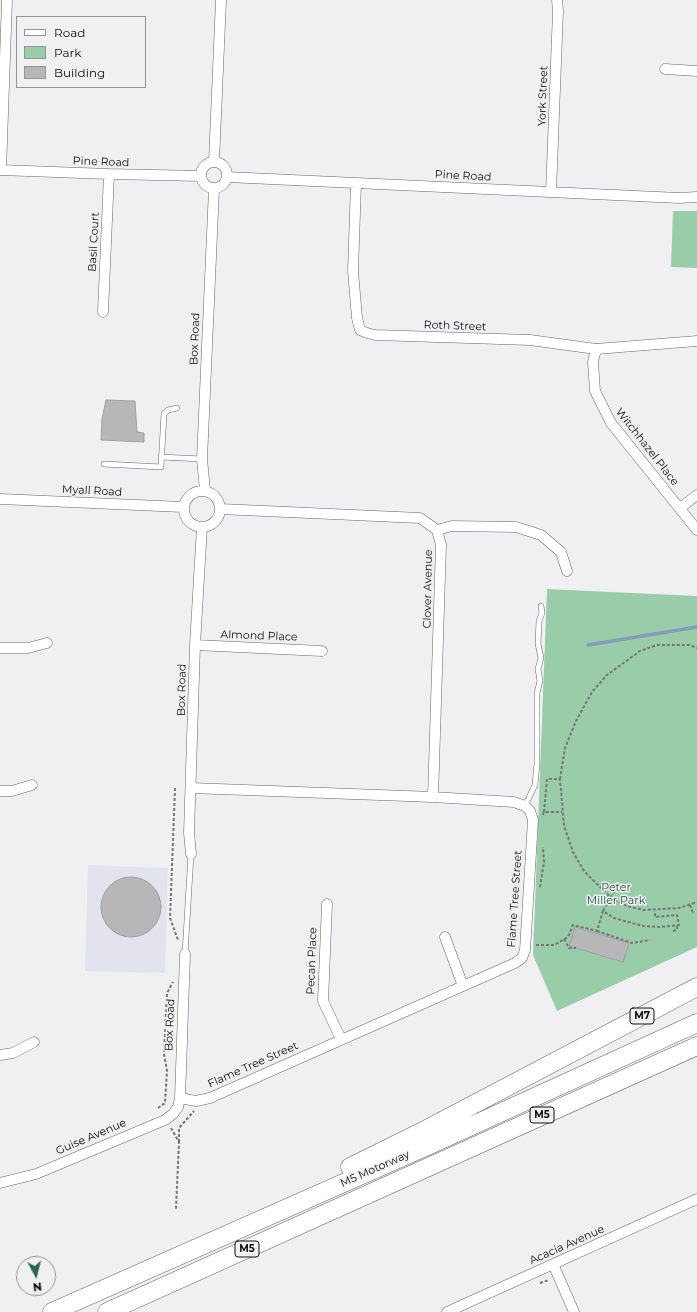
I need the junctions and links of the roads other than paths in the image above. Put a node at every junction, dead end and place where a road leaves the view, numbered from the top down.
1 (8, 0) edge
2 (221, 0) edge
3 (557, 0) edge
4 (3, 28) edge
5 (665, 69) dead end
6 (697, 71) edge
7 (214, 162) junction
8 (1, 170) edge
9 (109, 174) junction
10 (201, 176) junction
11 (227, 177) junction
12 (356, 183) junction
13 (214, 189) junction
14 (551, 192) junction
15 (697, 197) edge
16 (102, 312) dead end
17 (697, 341) edge
18 (596, 349) junction
19 (177, 408) dead end
20 (162, 457) junction
21 (202, 459) junction
22 (104, 464) dead end
23 (206, 490) junction
24 (697, 495) edge
25 (0, 499) edge
26 (183, 507) junction
27 (680, 508) junction
28 (220, 509) junction
29 (202, 527) junction
30 (437, 530) junction
31 (697, 530) edge
32 (567, 571) dead end
33 (541, 606) dead end
34 (47, 643) dead end
35 (195, 646) junction
36 (0, 648) edge
37 (322, 651) dead end
38 (32, 785) dead end
39 (192, 788) junction
40 (0, 791) edge
41 (433, 797) junction
42 (528, 808) junction
43 (191, 854) joint
44 (327, 904) dead end
45 (445, 937) dead end
46 (185, 954) joint
47 (697, 983) edge
48 (463, 986) junction
49 (697, 987) edge
50 (697, 1023) edge
51 (341, 1040) junction
52 (34, 1042) dead end
53 (587, 1045) junction
54 (697, 1046) edge
55 (0, 1054) edge
56 (180, 1098) junction
57 (0, 1183) edge
58 (697, 1199) edge
59 (553, 1264) junction
60 (128, 1277) junction
61 (52, 1312) edge
62 (107, 1312) edge
63 (447, 1312) edge
64 (574, 1312) edge

1 - 4 street
2 - 7 street
3 - 14 street, York Street
4 - 8 street
5 - 6 street
7 - 10 street
7 - 11 street
8 - 9 street, Pine Road
9 - 10 street, Pine Road
9 - 16 street, Basil Court
10 - 13 street
11 - 12 street, Pine Road
11 - 13 street
12 - 14 street, Pine Road
12 - 18 street, Roth Street
13 - 21 street, Box Road
14 - 15 street, Pine Road
17 - 18 street, Roth Street
18 - 27 street, Witchhazel Place
19 - 20 lane
20 - 21 lane
20 - 22 lane
21 - 23 street, Box Road
23 - 26 street
23 - 28 street
24 - 27 street
25 - 26 street, Myall Road
26 - 29 street
27 - 31 street, Witchhazel Place
28 - 29 street
28 - 30 street
29 - 35 street, Box Road
30 - 32 street
30 - 41 street, Clover Avenue
33 - 42 lane
34 - 36 street
35 - 37 street, Almond Place
35 - 39 street, Box Road
38 - 40 street
39 - 41 street
39 - 43 street, Box Road
41 - 42 street
42 - 48 street, Flame Tree Street
43 - 46 lane
44 - 51 street, Pecan Place
45 - 48 street
46 - 56 street, Box Road
47 - 53 highway
48 - 51 street, Flame Tree Street
49 - 53 highway, M7
50 - 60 highway, M5 Motorway / M5
51 - 56 street, Flame Tree Street
52 - 55 street
53 - 60 highway
54 - 62 highway, M5 Motorway / M5
56 - 57 street, Guise Avenue
58 - 59 street, Acacia Avenue
59 - 63 street, Acacia Avenue
59 - 64 street
60 - 61 highway, M5 Motorway / M5

